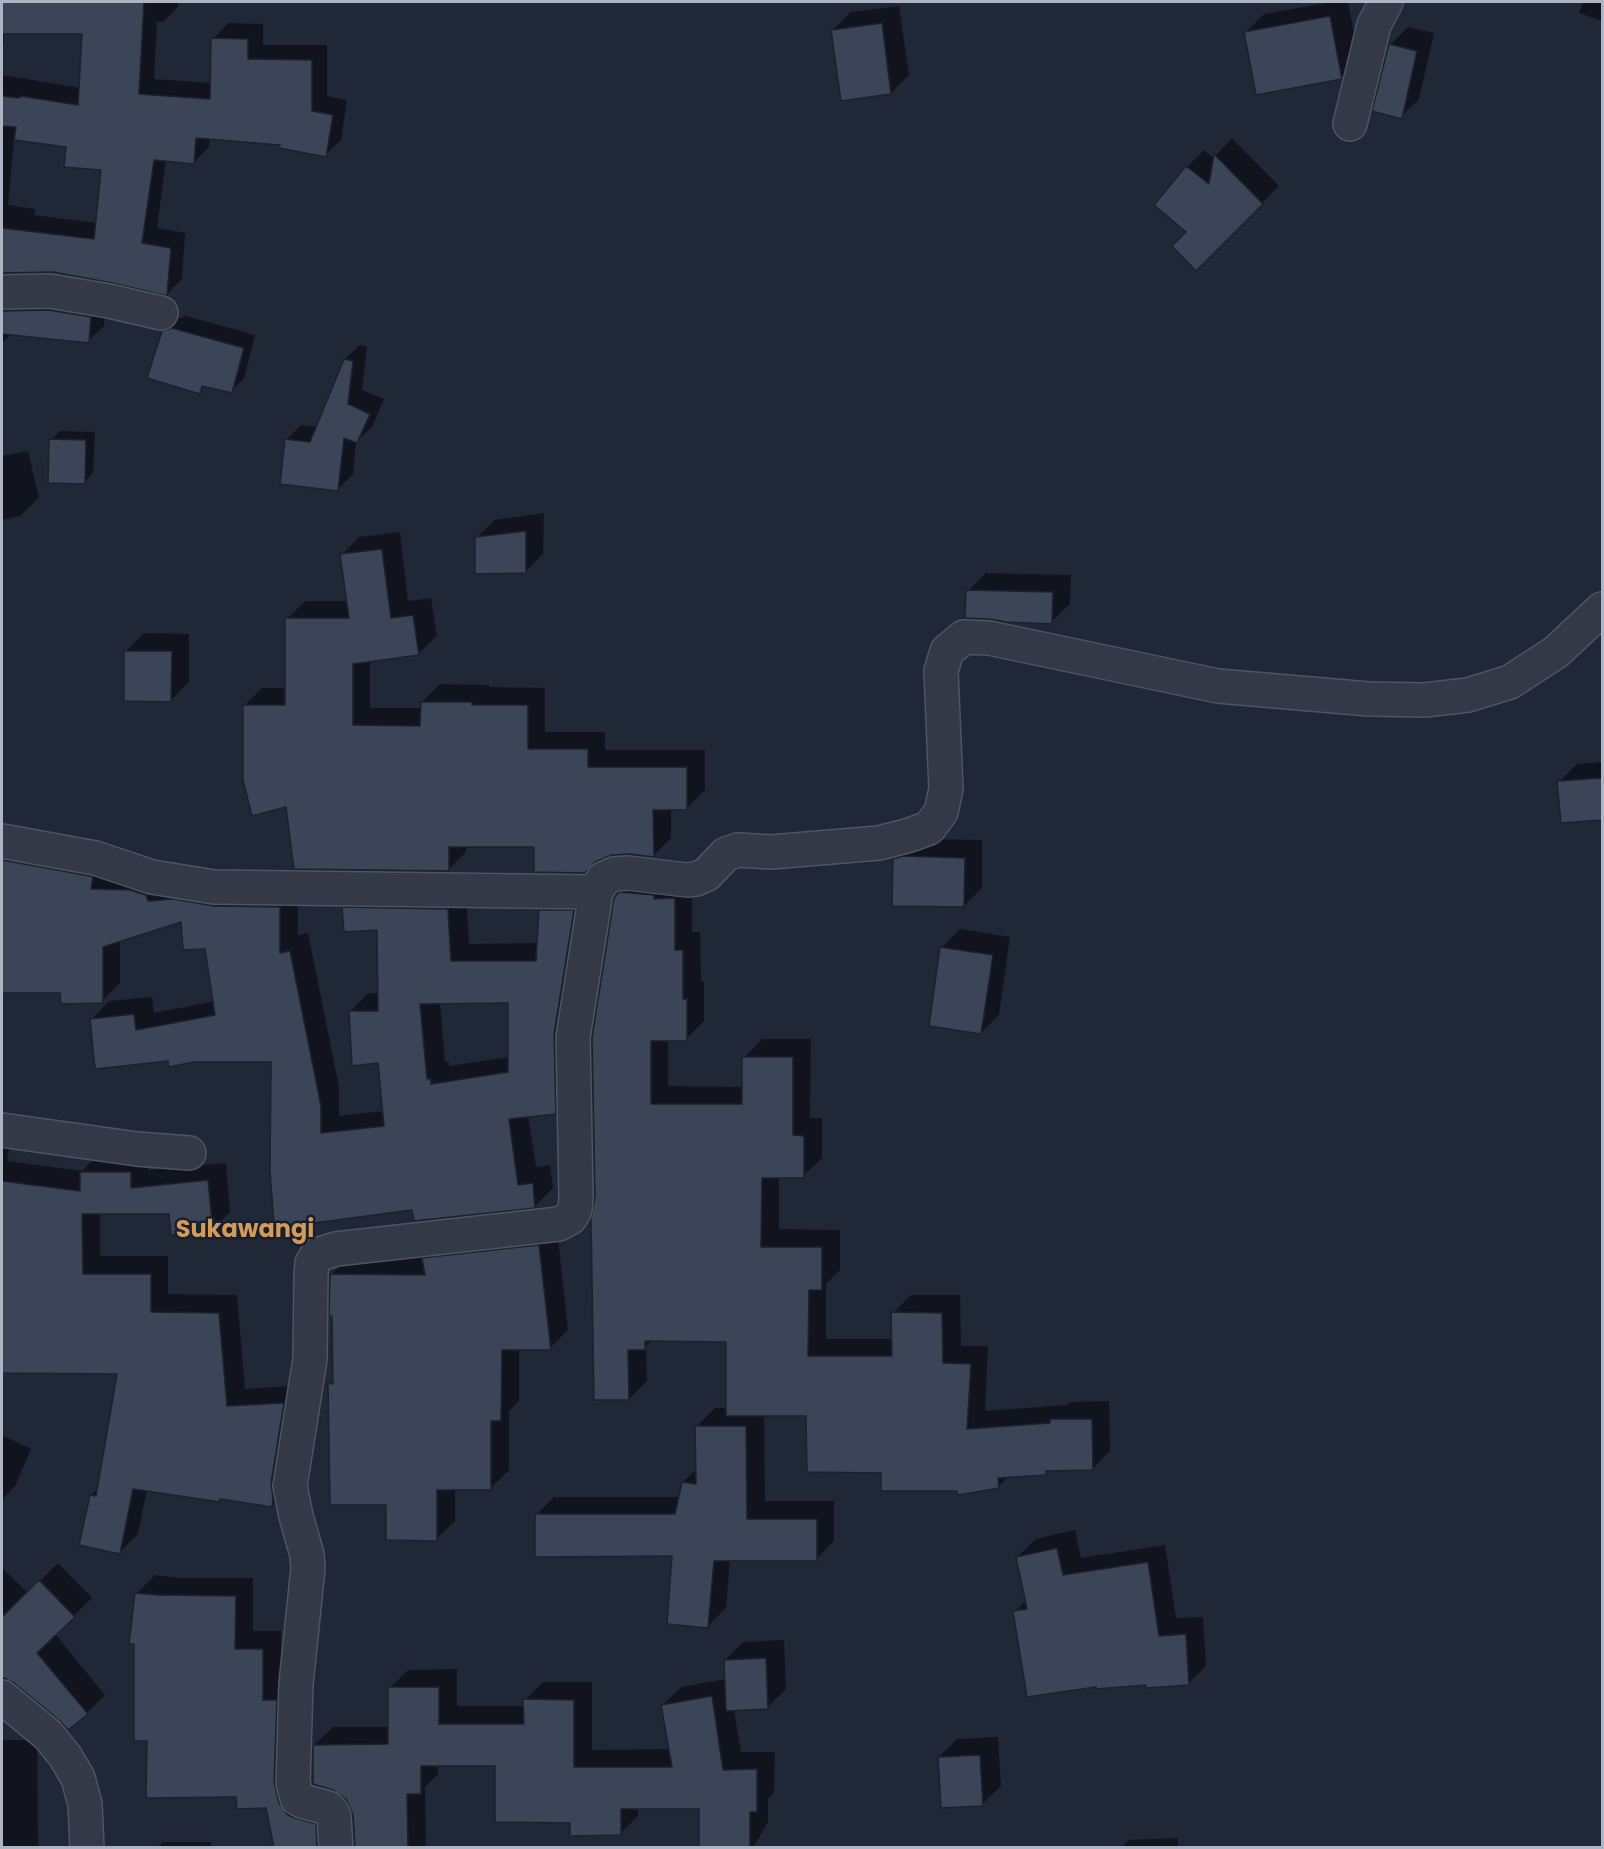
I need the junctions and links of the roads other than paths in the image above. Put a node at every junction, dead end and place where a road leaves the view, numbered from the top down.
1 (1386, 2) edge
2 (1350, 124) dead end
3 (2, 292) edge
4 (161, 313) dead end
5 (1602, 609) edge
6 (2, 841) edge
7 (596, 892) junction
8 (2, 1130) edge
9 (189, 1154) dead end
10 (2, 1697) edge
11 (87, 1848) edge
12 (336, 1848) edge

1 - 2 street
3 - 4 street
5 - 7 street
6 - 7 street
7 - 12 street
8 - 9 street
10 - 11 street

